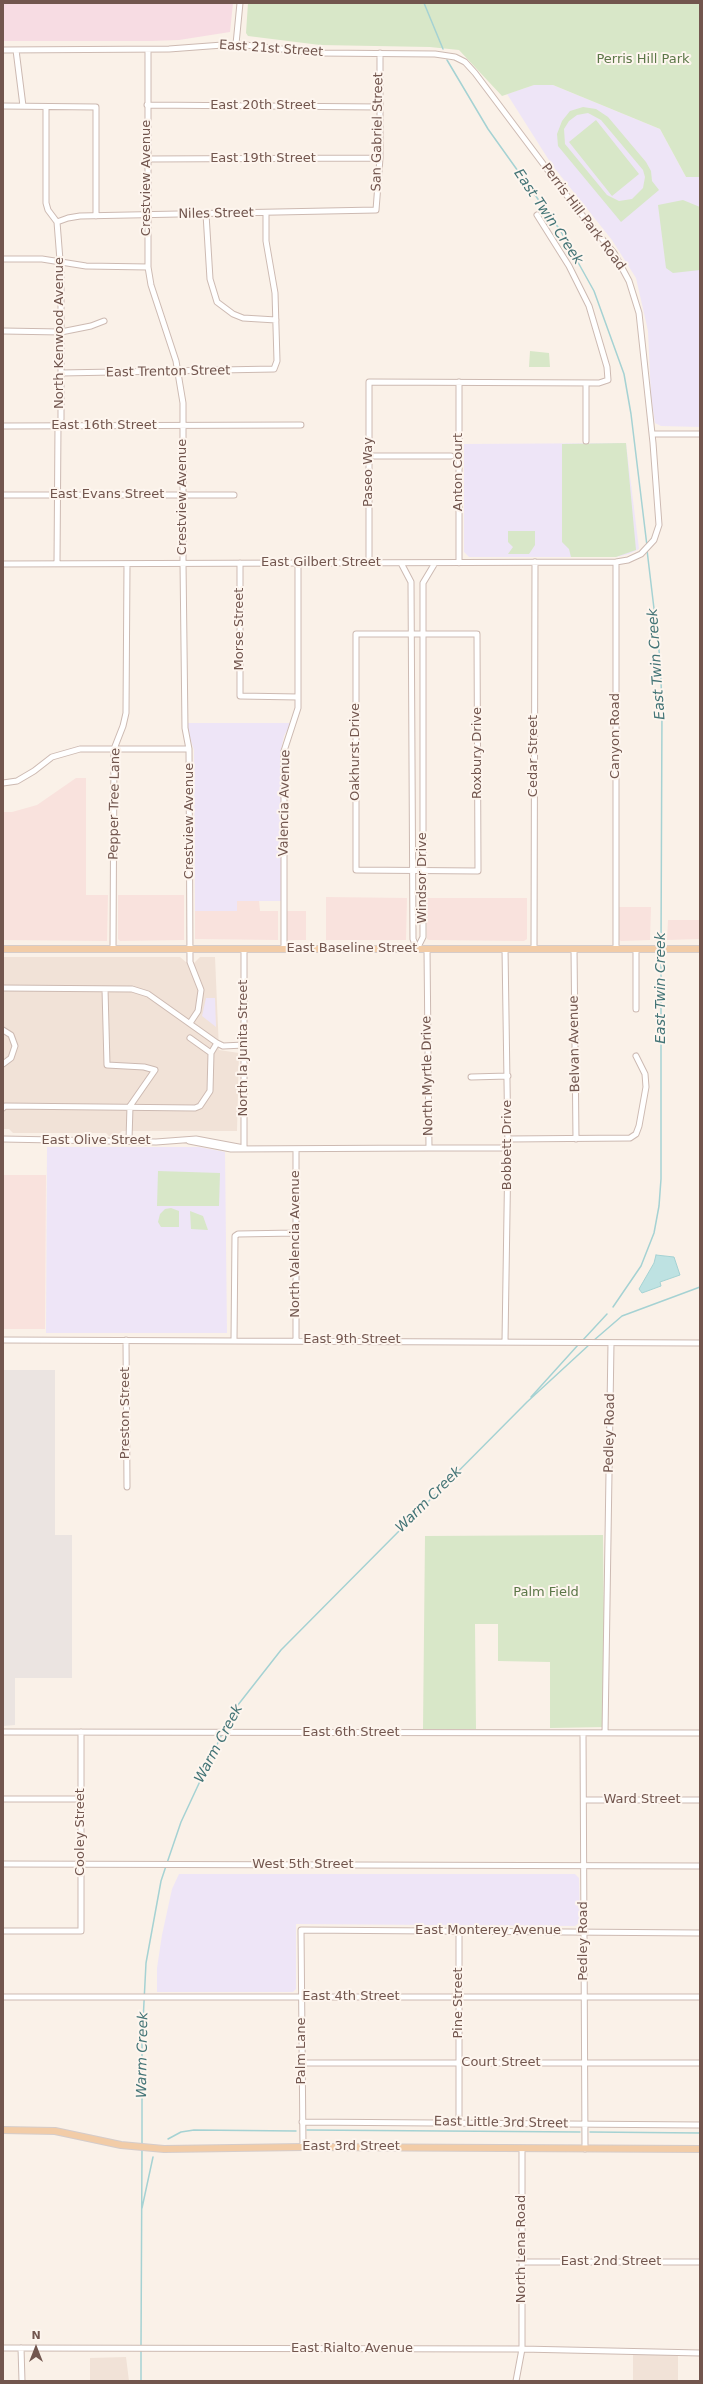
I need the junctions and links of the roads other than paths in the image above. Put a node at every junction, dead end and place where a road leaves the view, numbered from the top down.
1 (240, 3) edge
2 (236, 44) junction
3 (3, 50) edge
4 (16, 50) junction
5 (148, 50) junction
6 (380, 53) junction
7 (465, 62) joint
8 (147, 105) junction
9 (3, 106) edge
10 (23, 106) junction
11 (46, 107) junction
12 (379, 107) junction
13 (380, 158) junction
14 (147, 159) junction
15 (376, 210) joint
16 (206, 214) junction
17 (266, 214) junction
18 (536, 215) dead end
19 (96, 216) junction
20 (147, 216) junction
21 (57, 222) junction
22 (3, 259) edge
23 (61, 262) junction
24 (148, 267) junction
25 (276, 320) junction
26 (104, 321) dead end
27 (3, 332) edge
28 (61, 332) junction
29 (178, 372) junction
30 (62, 373) junction
31 (459, 382) junction
32 (586, 383) junction
33 (183, 425) junction
34 (3, 426) edge
35 (58, 426) junction
36 (301, 426) dead end
37 (652, 434) junction
38 (700, 434) edge
39 (586, 441) dead end
40 (369, 456) junction
41 (451, 456) dead end
42 (3, 495) edge
43 (57, 495) junction
44 (184, 495) junction
45 (234, 495) dead end
46 (640, 555) joint
47 (535, 562) junction
48 (616, 562) junction
49 (57, 563) junction
50 (182, 563) junction
51 (240, 563) junction
52 (369, 563) junction
53 (401, 563) junction
54 (434, 563) junction
55 (459, 563) junction
56 (3, 564) edge
57 (127, 564) junction
58 (298, 564) junction
59 (413, 634) junction
60 (423, 634) junction
61 (298, 697) junction
62 (114, 749) junction
63 (190, 749) junction
64 (413, 755) junction
65 (423, 755) junction
66 (3, 783) edge
67 (413, 870) junction
68 (423, 870) junction
69 (3, 949) edge
70 (114, 949) junction
71 (190, 949) junction
72 (244, 949) junction
73 (284, 949) junction
74 (417, 949) junction
75 (427, 949) junction
76 (505, 949) junction
77 (534, 949) junction
78 (574, 949) junction
79 (616, 949) junction
80 (636, 949) junction
81 (700, 949) edge
82 (3, 988) edge
83 (106, 989) junction
84 (636, 1009) dead end
85 (190, 1023) junction
86 (3, 1030) edge
87 (190, 1038) dead end
88 (217, 1043) junction
89 (244, 1045) junction
90 (211, 1053) junction
91 (636, 1056) dead end
92 (3, 1064) edge
93 (508, 1076) junction
94 (471, 1077) dead end
95 (4, 1106) edge
96 (130, 1106) junction
97 (3, 1139) edge
98 (508, 1139) junction
99 (576, 1139) junction
100 (129, 1140) junction
101 (244, 1148) junction
102 (429, 1148) junction
103 (508, 1148) junction
104 (296, 1149) junction
105 (296, 1233) junction
106 (3, 1340) edge
107 (126, 1340) junction
108 (234, 1340) junction
109 (296, 1340) junction
110 (505, 1341) junction
111 (611, 1343) junction
112 (700, 1343) edge
113 (127, 1487) dead end
114 (3, 1732) edge
115 (81, 1732) junction
116 (583, 1733) junction
117 (605, 1733) junction
118 (700, 1733) edge
119 (3, 1799) edge
120 (81, 1799) junction
121 (584, 1800) junction
122 (700, 1800) edge
123 (3, 1864) edge
124 (81, 1864) junction
125 (584, 1866) junction
126 (700, 1866) edge
127 (301, 1930) joint
128 (3, 1931) edge
129 (459, 1931) junction
130 (584, 1932) junction
131 (700, 1933) edge
132 (3, 1997) edge
133 (301, 1997) junction
134 (459, 1997) junction
135 (584, 1997) junction
136 (700, 1997) edge
137 (302, 2063) junction
138 (460, 2063) junction
139 (584, 2063) junction
140 (700, 2063) edge
141 (302, 2122) junction
142 (459, 2122) junction
143 (585, 2124) junction
144 (700, 2125) edge
145 (3, 2130) edge
146 (303, 2147) junction
147 (522, 2149) junction
148 (586, 2149) junction
149 (700, 2149) edge
150 (522, 2262) junction
151 (700, 2262) edge
152 (3, 2348) edge
153 (22, 2348) junction
154 (522, 2349) junction
155 (700, 2353) edge
156 (22, 2381) edge
157 (516, 2381) edge

1 - 2 street
2 - 5 street, East 21st Street
2 - 6 street, East 21st Street
3 - 4 street, East 21st Street
4 - 5 street, East 21st Street
4 - 10 street
5 - 8 street, Crestview Avenue
6 - 7 street, East 21st Street
6 - 12 street, San Gabriel Street
7 - 37 street, Perris Hill Park Road
8 - 12 street, East 20th Street
8 - 14 street, Crestview Avenue
9 - 10 street
10 - 11 street
11 - 19 street
11 - 21 street, North Kenwood Avenue
12 - 13 street, San Gabriel Street
13 - 14 street, East 19th Street
13 - 15 street, San Gabriel Street
14 - 20 street, Crestview Avenue
15 - 17 street, Niles Street
16 - 17 street, Niles Street
16 - 20 street, Niles Street
16 - 25 street
17 - 25 street
18 - 32 street
19 - 20 street, Niles Street
19 - 21 street, Niles Street
20 - 24 street, Crestview Avenue
21 - 23 street, North Kenwood Avenue
22 - 23 street
23 - 24 street
23 - 28 street, North Kenwood Avenue
24 - 29 street, Crestview Avenue
25 - 29 street, East Trenton Street
26 - 28 street
27 - 28 street
28 - 30 street, North Kenwood Avenue
29 - 30 street, East Trenton Street
29 - 33 street, Crestview Avenue
30 - 35 street, North Kenwood Avenue
31 - 32 street
31 - 40 street, Paseo Way
31 - 55 street, Anton Court
32 - 39 street
33 - 35 street, East 16th Street
33 - 36 street, East 16th Street
33 - 44 street, Crestview Avenue
34 - 35 street, East 16th Street
35 - 43 street, North Kenwood Avenue
37 - 38 street
37 - 46 street, Perris Hill Park Road
40 - 41 street
40 - 52 street, Paseo Way
42 - 43 street, East Evans Street
43 - 44 street, East Evans Street
43 - 49 street, North Kenwood Avenue
44 - 45 street, East Evans Street
44 - 50 street, Crestview Avenue
46 - 48 street, East Gilbert Street
47 - 48 street, East Gilbert Street
47 - 55 street, East Gilbert Street
47 - 77 street, Cedar Street
48 - 79 street, Canyon Road
49 - 56 street, East Gilbert Street
49 - 57 street, East Gilbert Street
50 - 51 street, East Gilbert Street
50 - 57 street, East Gilbert Street
50 - 63 street, Crestview Avenue
51 - 58 street, East Gilbert Street
51 - 61 street, Morse Street
52 - 53 street, East Gilbert Street
52 - 58 street, East Gilbert Street
53 - 54 street, East Gilbert Street
53 - 59 street, Windsor Drive
54 - 55 street, East Gilbert Street
54 - 60 street, Windsor Drive
57 - 62 street, Pepper Tree Lane
58 - 61 street, Valencia Avenue
59 - 60 street, Roxbury Drive
59 - 64 street, Windsor Drive
59 - 67 street, Oakhurst Drive
60 - 65 street, Windsor Drive
60 - 68 street, Roxbury Drive
61 - 73 street, Valencia Avenue
62 - 63 street
62 - 66 street
62 - 70 street, Pepper Tree Lane
63 - 71 street, Crestview Avenue
64 - 65 street
64 - 67 street, Windsor Drive
65 - 68 street, Windsor Drive
67 - 68 street, Roxbury Drive
67 - 74 street, Windsor Drive
68 - 74 street, Windsor Drive
69 - 70 main road, East Baseline Street
70 - 71 main road, East Baseline Street
71 - 72 main road, East Baseline Street
71 - 85 street, Crestview Avenue
72 - 73 main road, East Baseline Street
72 - 89 street, North la Junita Street
73 - 74 main road, East Baseline Street
74 - 75 main road, East Baseline Street
75 - 76 main road, East Baseline Street
75 - 102 street, North Myrtle Drive
76 - 77 main road, East Baseline Street
76 - 93 street, Bobbett Drive
77 - 78 main road, East Baseline Street
78 - 79 main road, East Baseline Street
78 - 99 street, Belvan Avenue
79 - 80 main road, East Baseline Street
80 - 81 main road, East Baseline Street
80 - 84 street
82 - 83 street
83 - 85 street
83 - 96 street
85 - 88 street
86 - 92 street
87 - 90 street
88 - 89 street
88 - 90 street
89 - 101 street, North la Junita Street
90 - 96 street
91 - 99 street
93 - 94 street
93 - 98 street, Bobbett Drive
95 - 96 street
96 - 100 street
97 - 100 street, East Olive Street
98 - 99 street
98 - 103 street, Bobbett Drive
100 - 101 street, East Olive Street
101 - 104 street, East Olive Street
102 - 103 street, North Myrtle Drive
102 - 104 street, East Olive Street
103 - 110 street, Bobbett Drive
104 - 105 street, North Valencia Avenue
105 - 108 street
105 - 109 street, North Valencia Avenue
106 - 107 street, East 9th Street
107 - 108 street, East 9th Street
107 - 113 street, Preston Street
108 - 109 street, East 9th Street
109 - 110 street, East 9th Street
110 - 111 street, East 9th Street
111 - 112 street, East 9th Street
111 - 117 street, Pedley Road
114 - 115 street, East 6th Street
115 - 116 street, East 6th Street
115 - 120 street, Cooley Street
116 - 117 street, East 6th Street
116 - 121 street, Pedley Road
117 - 118 street, East 6th Street
119 - 120 street
120 - 124 street, Cooley Street
121 - 122 street, Ward Street
121 - 125 street, Pedley Road
123 - 124 street, West 5th Street
124 - 125 street, West 5th Street
124 - 128 street, Cooley Street
125 - 126 street, West 5th Street
125 - 130 street, Pedley Road
127 - 129 street, East Monterey Avenue
127 - 133 street, Palm Lane
129 - 130 street, East Monterey Avenue
129 - 134 street, Pine Street
130 - 131 street, East Monterey Avenue
130 - 135 street, Pedley Road
132 - 133 street, East 4th Street
133 - 134 street, East 4th Street
133 - 137 street, Palm Lane
134 - 135 street, East 4th Street
134 - 138 street, Pine Street
135 - 136 street, East 4th Street
135 - 139 street, Pedley Road
137 - 138 street, Court Street
137 - 141 street, Palm Lane
138 - 139 street, Court Street
138 - 142 street, Pine Street
139 - 140 street, Court Street
139 - 143 street, Pedley Road
141 - 142 street, East Little 3rd Street
141 - 146 street, Palm Lane
142 - 143 street, East Little 3rd Street
143 - 144 street, East Little 3rd Street
143 - 148 street, Pedley Road
145 - 146 main road, East 3rd Street
146 - 147 main road, East 3rd Street
147 - 148 main road, East 3rd Street
147 - 150 street, North Lena Road
148 - 149 main road, East 3rd Street
150 - 151 street, East 2nd Street
150 - 154 street, North Lena Road
152 - 153 street, East Rialto Avenue
153 - 154 street, East Rialto Avenue
153 - 156 street
154 - 155 street, East Rialto Avenue
154 - 157 street, North Lena Road

